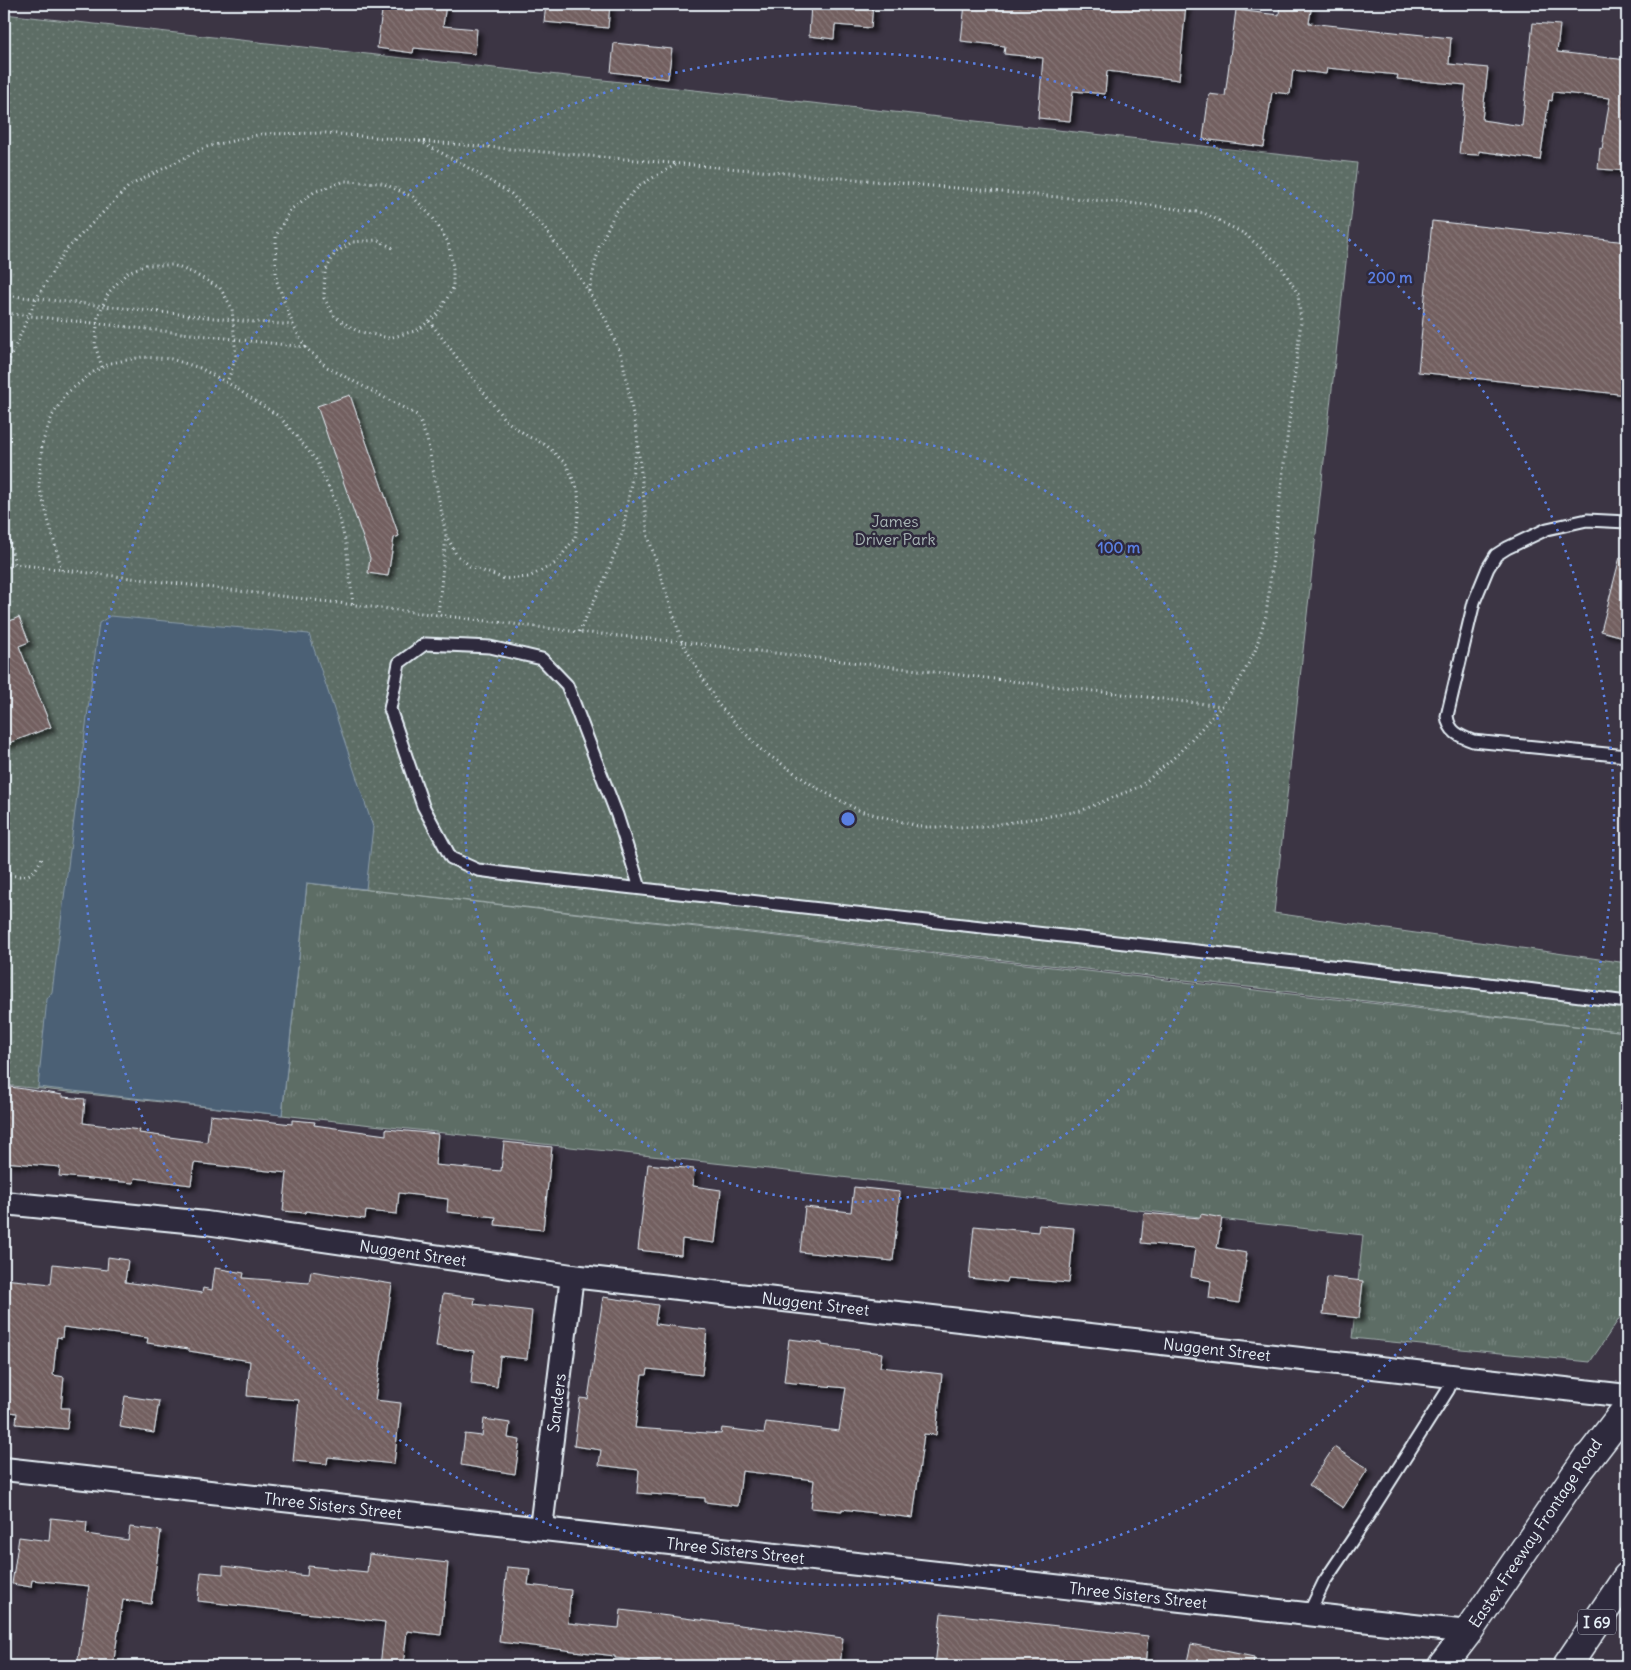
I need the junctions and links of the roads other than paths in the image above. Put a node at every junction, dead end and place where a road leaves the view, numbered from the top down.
1 (1627, 522) edge
2 (1627, 756) edge
3 (640, 888) junction
4 (1627, 1002) edge
5 (4, 1202) edge
6 (572, 1276) junction
7 (1454, 1376) junction
8 (1627, 1398) edge
9 (1627, 1408) edge
10 (4, 1469) edge
11 (1574, 1477) junction
12 (541, 1528) junction
13 (1627, 1577) edge
14 (1309, 1613) junction
15 (1468, 1632) junction
16 (1442, 1666) edge
17 (1567, 1666) edge

1 - 2 lane
3 - 3 lane
3 - 4 lane
5 - 6 street, Nuggent Street
6 - 7 street, Nuggent Street
6 - 12 street, Sanders
7 - 8 street, Nuggent Street
7 - 14 lane
8 - 11 main road, Eastex Freeway Frontage Road
9 - 11 main road
10 - 12 street, Three Sisters Street
11 - 15 main road, Eastex Freeway Frontage Road
12 - 14 street, Three Sisters Street
13 - 17 main road, I 69
14 - 15 street, Three Sisters Street
15 - 16 main road, Eastex Freeway Frontage Road

